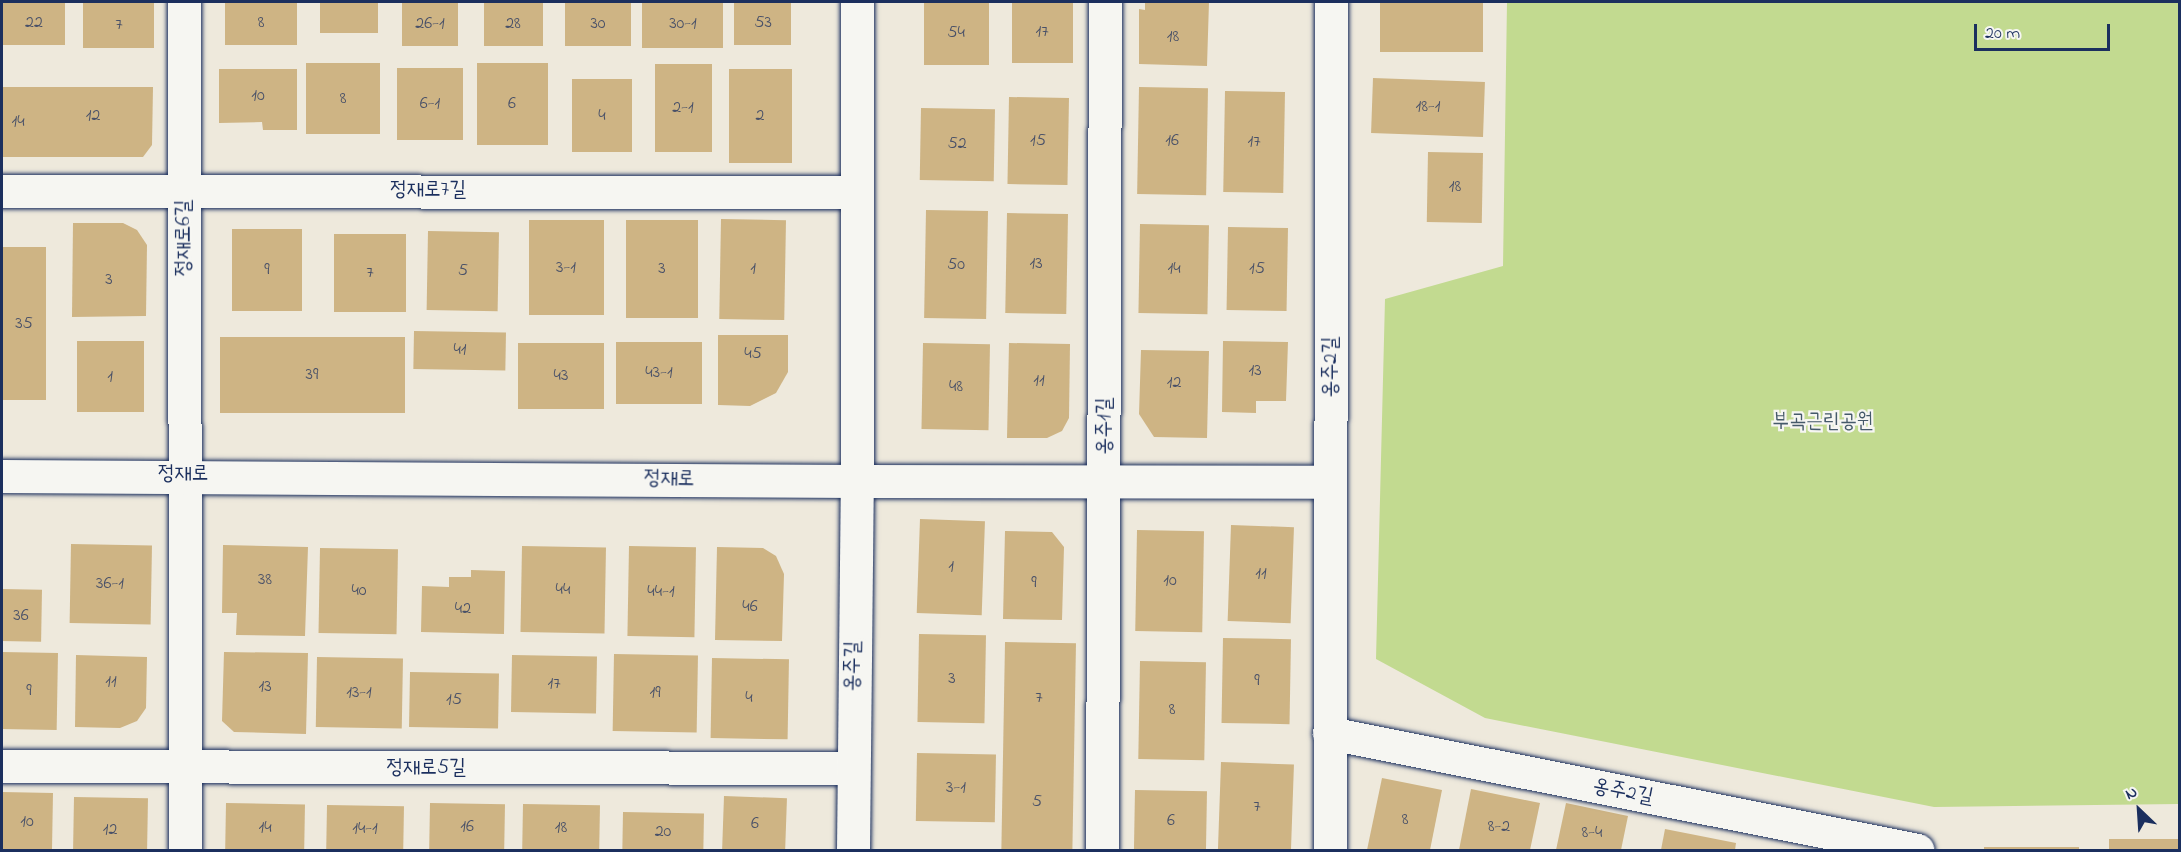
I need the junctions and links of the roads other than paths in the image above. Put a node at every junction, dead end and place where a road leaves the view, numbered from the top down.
1 (184, 2) edge
2 (856, 2) edge
3 (1105, 2) edge
4 (1331, 2) edge
5 (184, 188) junction
6 (2, 191) edge
7 (855, 192) junction
8 (186, 474) junction
9 (2, 476) edge
10 (857, 481) junction
11 (1105, 481) junction
12 (1330, 482) junction
13 (1329, 733) junction
14 (2, 766) edge
15 (184, 768) junction
16 (851, 768) junction
17 (185, 850) edge
18 (853, 850) edge
19 (1102, 850) edge
20 (1330, 850) edge
21 (1917, 850) edge

1 - 5 street, 정재로6길
2 - 7 street
3 - 11 street, 옹주1길
4 - 12 street, 옹주2길
5 - 6 street, 정재로7길
5 - 7 street, 정재로7길
5 - 8 street, 정재로6길
7 - 10 street
8 - 9 street, 정재로
8 - 10 street, 정재로
8 - 15 street, 정재로6길
10 - 11 street, 정재로
10 - 16 street, 옹주길
11 - 12 street, 정재로
11 - 19 street, 옹주1길
12 - 13 street, 옹주2길
13 - 20 street, 옹주2길
13 - 21 street, 옹주2길
14 - 15 street, 정재로5길
15 - 16 street, 정재로5길
15 - 17 street, 정재로6길
16 - 18 street, 옹주길

